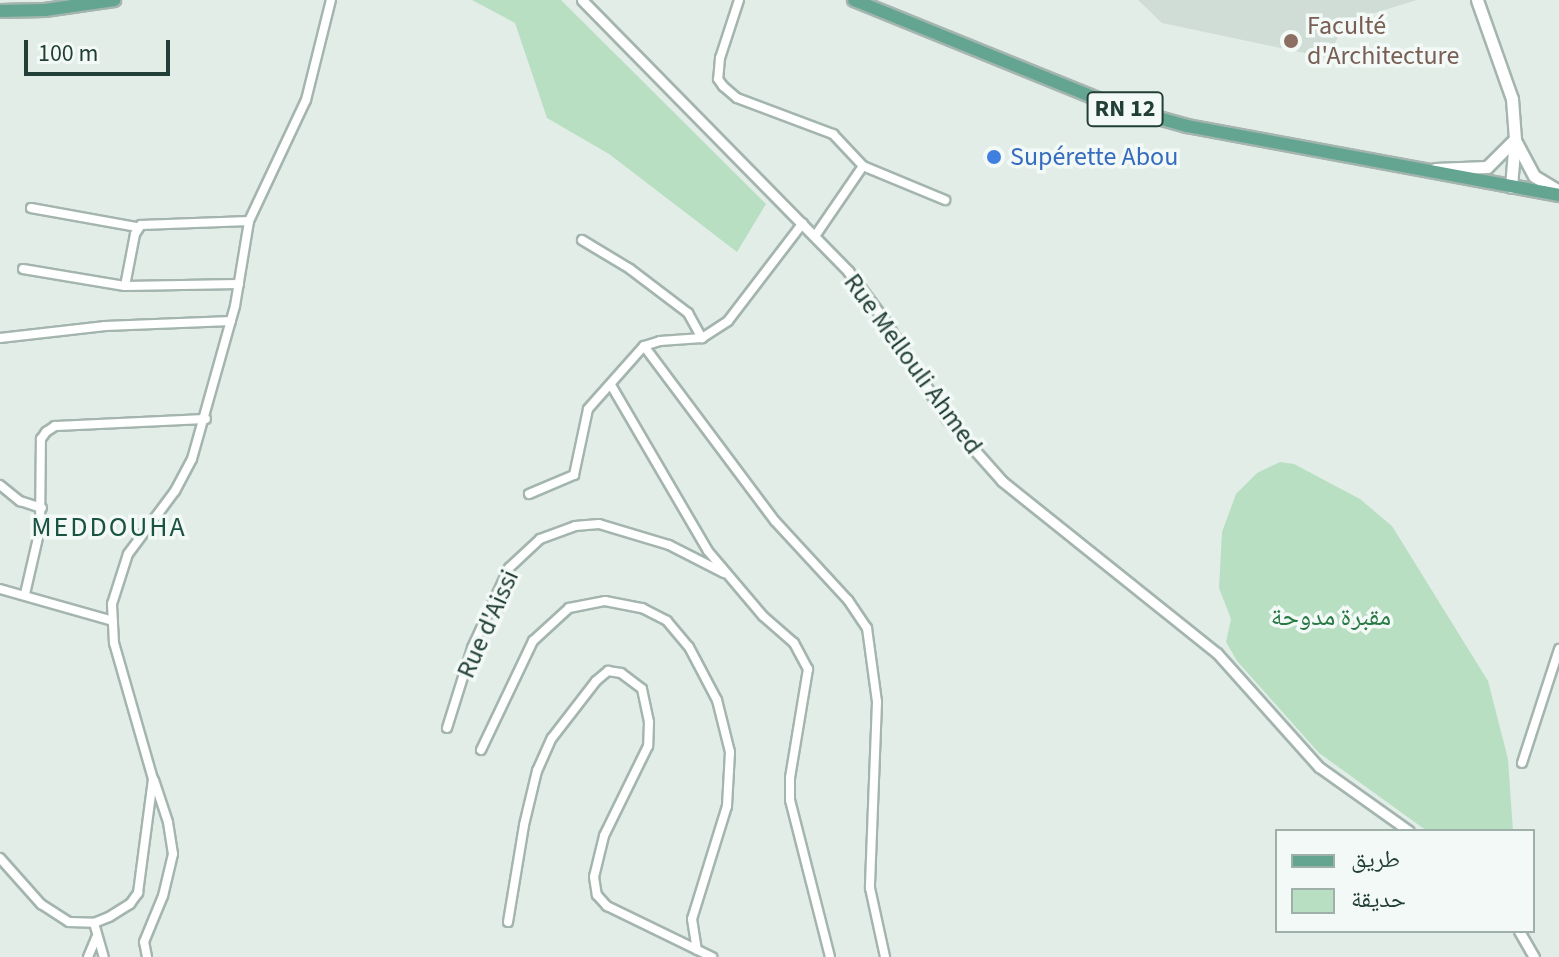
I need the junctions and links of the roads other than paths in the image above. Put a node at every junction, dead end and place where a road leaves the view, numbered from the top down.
1 (114, 0) edge
2 (331, 0) edge
3 (582, 0) edge
4 (739, 0) edge
5 (854, 0) edge
6 (1477, 0) edge
7 (0, 11) edge
8 (1515, 139) junction
9 (863, 166) junction
10 (1410, 170) junction
11 (1511, 187) junction
12 (1559, 193) edge
13 (945, 200) dead end
14 (31, 208) dead end
15 (249, 221) junction
16 (803, 223) junction
17 (137, 227) junction
18 (815, 236) junction
19 (582, 240) dead end
20 (23, 269) dead end
21 (239, 284) junction
22 (125, 286) junction
23 (231, 321) junction
24 (0, 338) edge
25 (702, 338) junction
26 (644, 346) junction
27 (611, 385) junction
28 (206, 419) junction
29 (0, 485) edge
30 (529, 494) dead end
31 (42, 508) junction
32 (728, 575) junction
33 (0, 589) edge
34 (25, 594) junction
35 (113, 621) junction
36 (1559, 649) edge
37 (447, 728) dead end
38 (481, 750) dead end
39 (1522, 763) dead end
40 (153, 779) junction
41 (1406, 829) edge
42 (0, 858) edge
43 (508, 922) dead end
44 (94, 923) junction
45 (1520, 933) edge
46 (97, 937) junction
47 (697, 950) junction
48 (88, 957) edge
49 (104, 957) edge
50 (147, 957) edge
51 (712, 957) edge
52 (830, 957) edge
53 (885, 957) edge
54 (1534, 957) edge

1 - 7 main road
2 - 15 street
3 - 16 street, Rue Mellouli Ahmed
4 - 9 street
5 - 10 main road, RN 12
6 - 8 main road
8 - 10 main road
8 - 11 main road
8 - 12 main road
9 - 13 street
9 - 18 street
10 - 11 main road, RN 12
11 - 12 main road, RN 12
14 - 17 street
15 - 17 street
15 - 21 street
16 - 18 street, Rue Mellouli Ahmed
16 - 25 street
17 - 22 street
18 - 41 street, Rue Mellouli Ahmed
19 - 25 street
20 - 22 street
21 - 22 street
21 - 23 street
23 - 24 street
23 - 28 street
25 - 26 street
26 - 27 street
26 - 53 street
27 - 30 street
27 - 32 street
28 - 31 street
28 - 35 street
29 - 31 street
31 - 34 street
32 - 37 street, Rue d'Aissi
32 - 52 street
33 - 34 street
34 - 35 street
35 - 40 street
36 - 39 street
38 - 47 street
40 - 44 street
40 - 50 street
42 - 44 street
43 - 47 street
44 - 46 street
45 - 54 street
46 - 48 street
46 - 49 street
47 - 51 street

